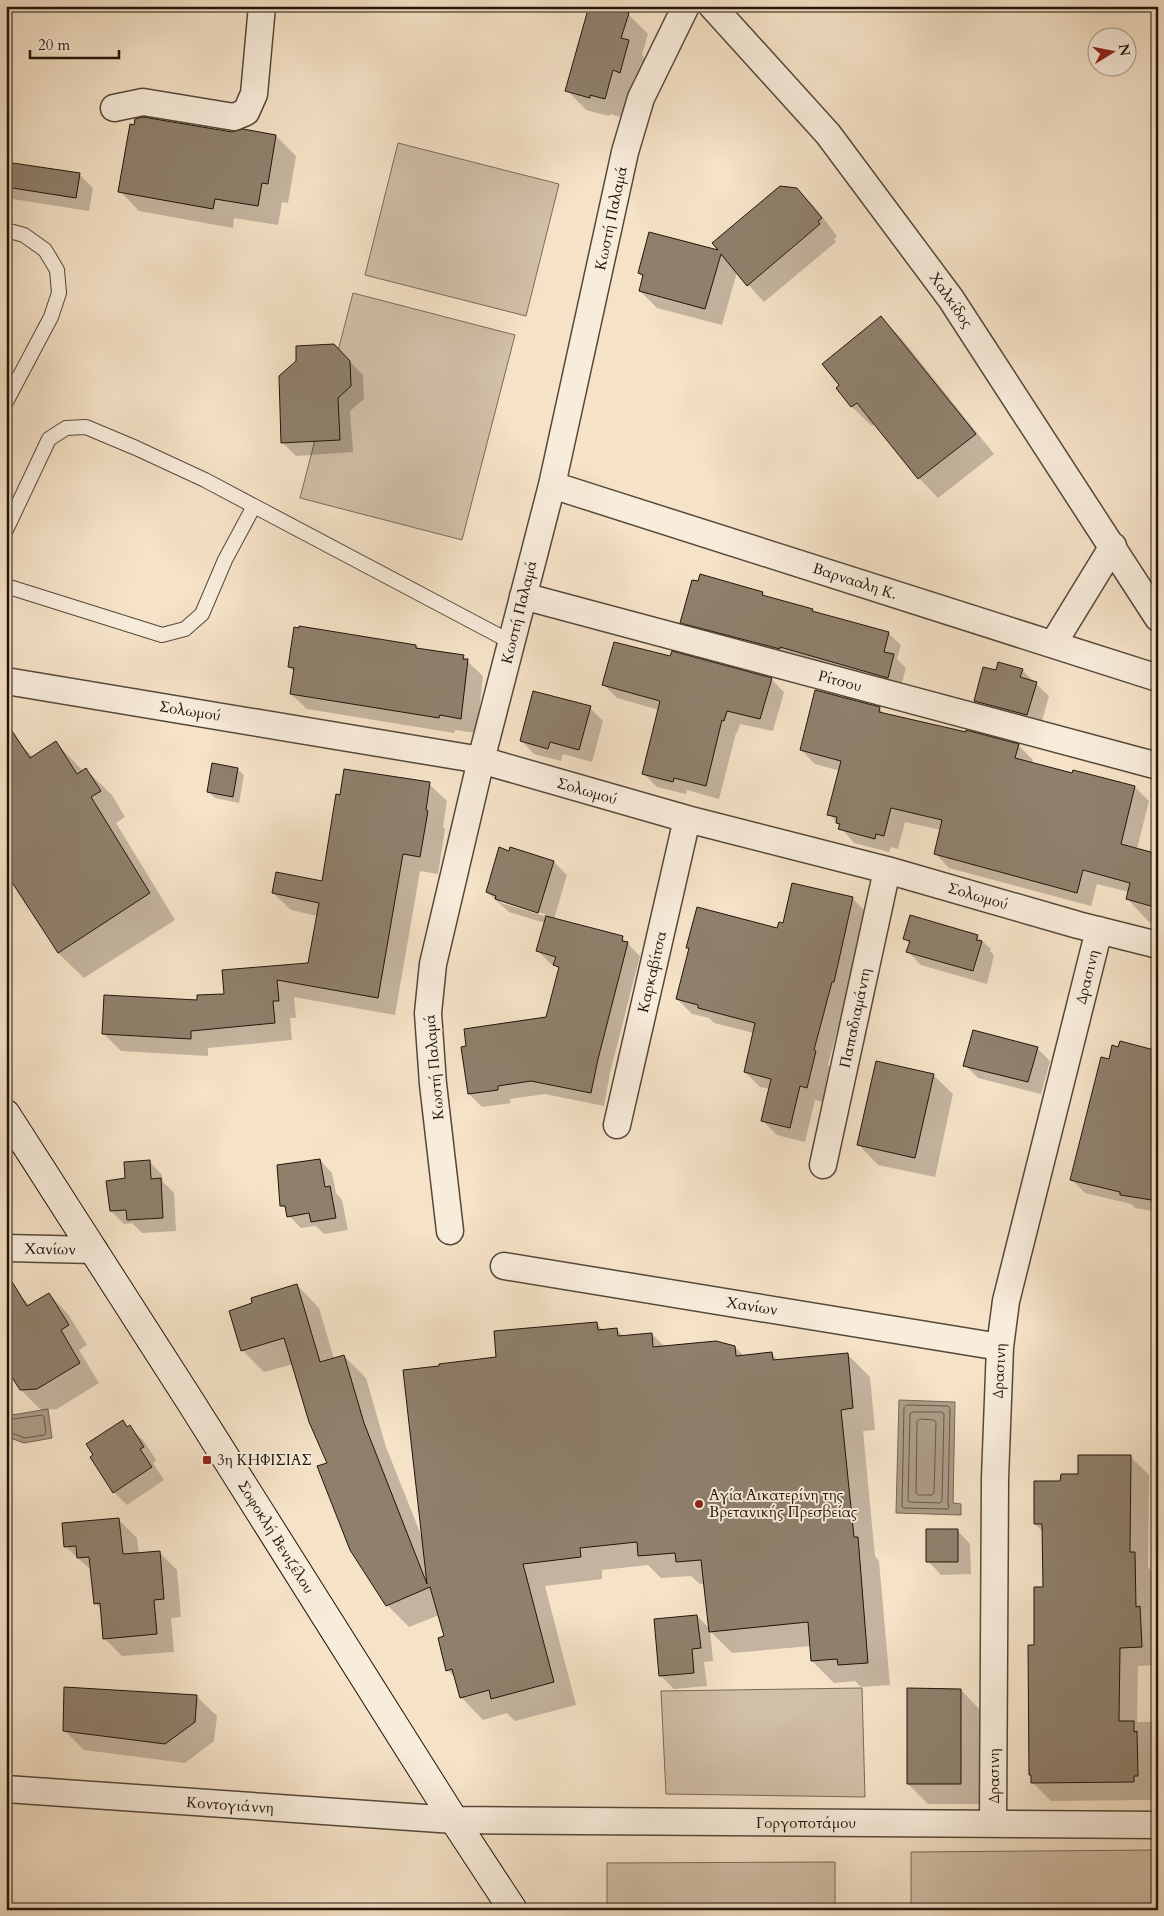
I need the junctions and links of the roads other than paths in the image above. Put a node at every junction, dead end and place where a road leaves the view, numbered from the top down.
1 (262, 6) edge
2 (686, 6) edge
3 (719, 9) edge
4 (114, 108) dead end
5 (6, 230) edge
6 (6, 402) edge
7 (552, 485) junction
8 (254, 506) junction
9 (6, 530) edge
10 (1113, 546) junction
11 (6, 586) edge
12 (523, 596) junction
13 (1158, 618) edge
14 (511, 642) junction
15 (1053, 644) junction
16 (1158, 678) edge
17 (6, 681) edge
18 (481, 760) junction
19 (1158, 766) edge
20 (687, 820) junction
21 (887, 870) junction
22 (1099, 930) junction
23 (1158, 945) edge
24 (6, 1114) edge
25 (617, 1125) dead end
26 (823, 1165) dead end
27 (450, 1232) dead end
28 (6, 1248) edge
29 (94, 1250) junction
30 (504, 1266) dead end
31 (1000, 1347) junction
32 (6, 1789) edge
33 (454, 1820) junction
34 (993, 1824) junction
35 (1158, 1825) edge
36 (513, 1910) edge

1 - 4 street
2 - 7 street, Κωστή Παλαμά
3 - 10 street, Χαλκίδος
5 - 6 lane
7 - 12 street, Κωστή Παλαμά
7 - 15 street, Βαρνααλη Κ.
8 - 9 lane
8 - 11 lane
8 - 14 lane
10 - 13 street, Χαλκίδος
10 - 15 street
12 - 14 street, Κωστή Παλαμά
12 - 19 street, Ρίτσου
14 - 18 street, Κωστή Παλαμά
15 - 16 street, Βαρνααλη Κ.
17 - 18 street, Σολωμού
18 - 20 street, Σολωμού
18 - 27 street, Κωστή Παλαμά
20 - 21 street, Σολωμού
20 - 25 street, Καρκαβίτσα
21 - 22 street, Σολωμού
21 - 26 street, Παπαδιαμάντη
22 - 23 street, Σολωμού
22 - 31 street, Δρασινη
24 - 29 main road, Σοφοκλή Βενιζέλου
28 - 29 street, Χανίων
29 - 33 main road, Σοφοκλή Βενιζέλου
30 - 31 street, Χανίων
31 - 34 street, Δρασινη
32 - 33 street, Κοντογιάννη
33 - 34 street, Γοργοποτάμου
33 - 36 main road, Σοφοκλή Βενιζέλου
34 - 35 street, Γοργοποτάμου

